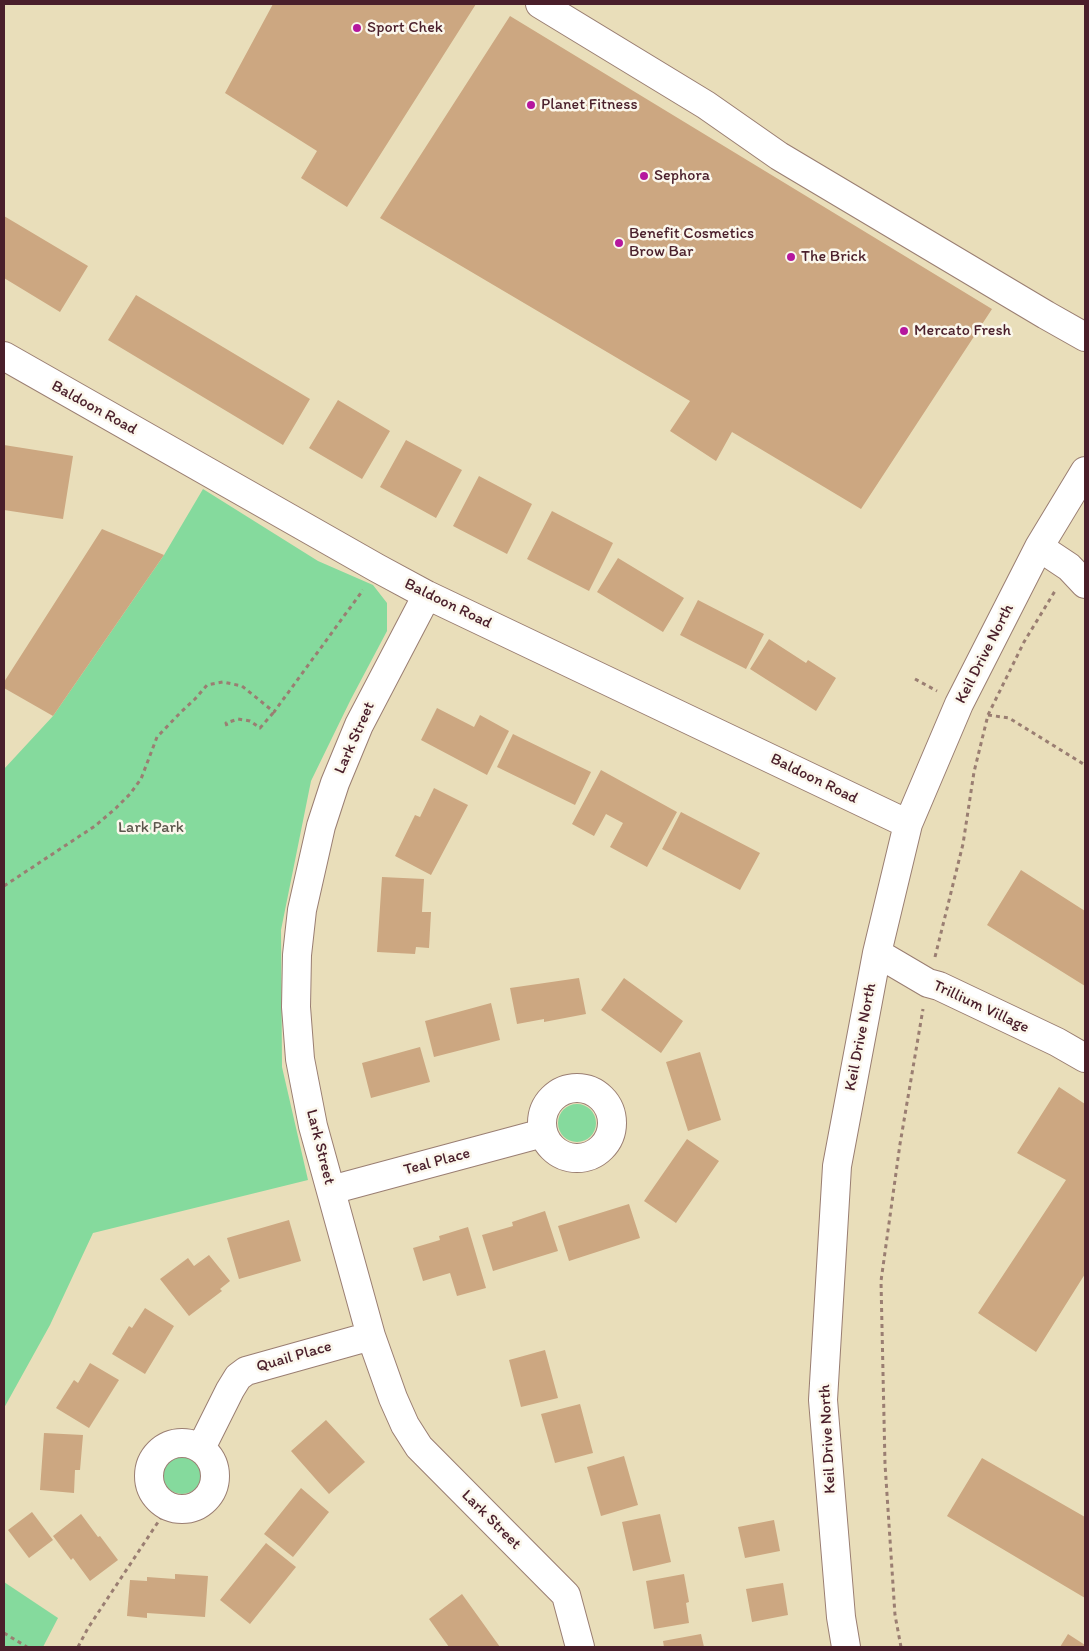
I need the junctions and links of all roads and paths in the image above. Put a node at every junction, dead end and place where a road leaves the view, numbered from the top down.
1 (540, 4) edge
2 (1085, 337) edge
3 (4, 356) edge
4 (1085, 471) edge
5 (1039, 547) junction
6 (377, 568) junction
7 (1077, 575) edge
8 (427, 595) junction
9 (915, 680) dead end
10 (959, 704) junction
11 (274, 712) junction
12 (988, 715) junction
13 (227, 726) dead end
14 (1085, 765) edge
15 (908, 824) junction
16 (4, 886) edge
17 (877, 953) junction
18 (928, 983) junction
19 (1085, 1058) edge
20 (543, 1133) dead end
21 (331, 1190) junction
22 (371, 1336) junction
23 (200, 1448) junction
24 (168, 1507) junction
25 (4, 1633) edge
26 (27, 1647) edge
27 (78, 1647) edge
28 (580, 1647) edge
29 (846, 1647) edge
30 (901, 1647) edge

1 - 2 street
3 - 6 street, Baldoon Road
4 - 5 street, Keil Drive North
5 - 7 street
5 - 10 street, Keil Drive North
6 - 8 street, Baldoon Road
6 - 11 path
7 - 12 path
8 - 15 street, Baldoon Road
8 - 21 street, Lark Street
9 - 10 path
10 - 12 path
10 - 15 street, Keil Drive North
11 - 13 path
11 - 16 path
12 - 14 path
12 - 18 path
15 - 17 street, Keil Drive North
17 - 18 street, Trillium Village
17 - 29 street, Keil Drive North
18 - 19 street, Trillium Village
18 - 30 path
20 - 21 street, Teal Place
21 - 22 street, Lark Street
22 - 23 street, Quail Place
22 - 28 street, Lark Street
23 - 24 street
23 - 24 street
24 - 27 path
25 - 26 path

